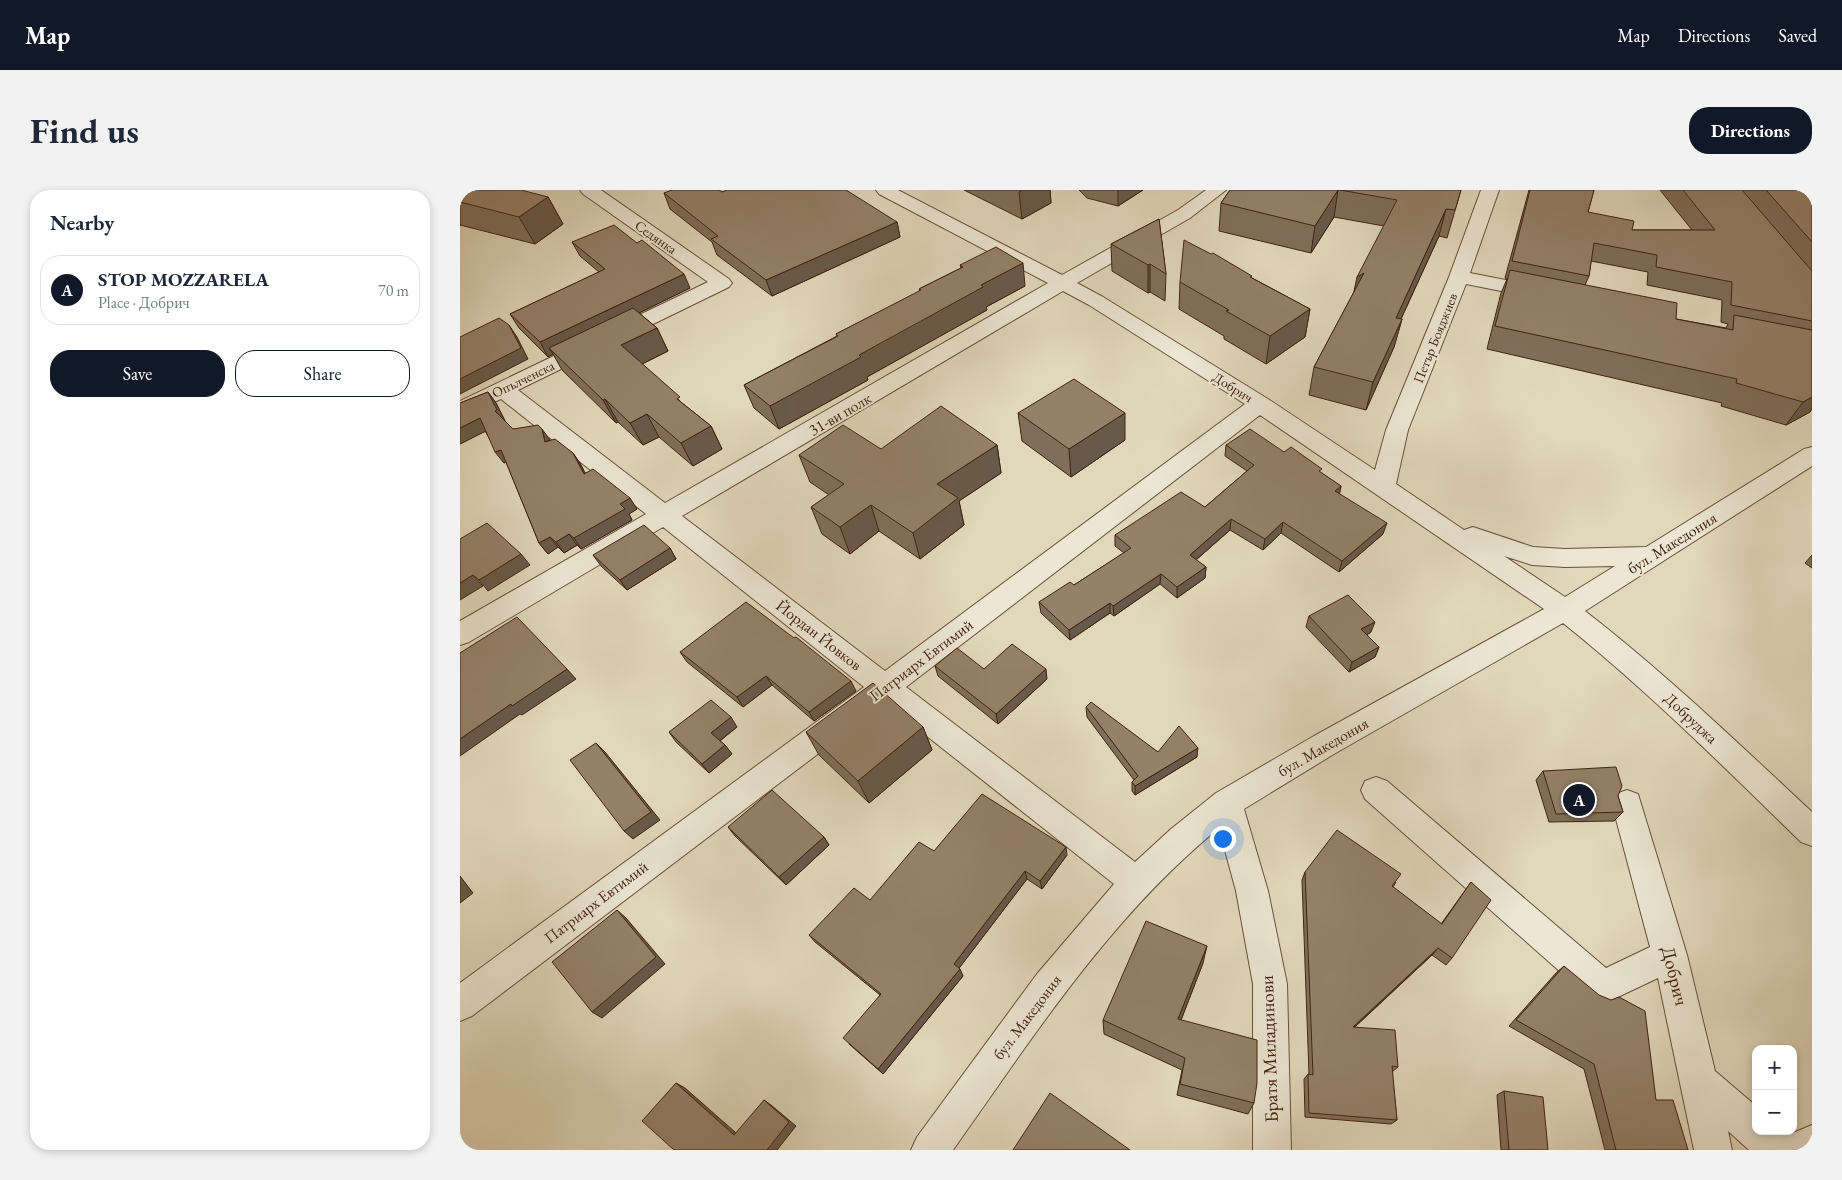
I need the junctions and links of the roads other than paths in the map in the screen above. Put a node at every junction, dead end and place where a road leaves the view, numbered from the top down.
1 (589, 190) edge
2 (885, 190) edge
3 (1217, 190) edge
4 (1490, 190) edge
5 (1459, 277) junction
6 (722, 283) joint
7 (1063, 283) junction
8 (1555, 296) edge
9 (502, 389) junction
10 (1260, 404) junction
11 (460, 410) edge
12 (1812, 455) edge
13 (1383, 487) junction
14 (666, 516) junction
15 (1430, 518) junction
16 (1652, 556) junction
17 (1565, 610) junction
18 (460, 634) edge
19 (885, 687) junction
20 (1376, 790) dead end
21 (1227, 803) junction
22 (1627, 804) dead end
23 (1812, 832) edge
24 (1136, 882) junction
25 (1670, 955) junction
26 (460, 1004) edge
27 (1700, 1082) junction
28 (1752, 1128) edge
29 (1760, 1135) edge
30 (1812, 1144) edge
31 (930, 1150) edge
32 (1272, 1150) edge
33 (1713, 1150) edge
34 (1777, 1150) edge
35 (1797, 1150) edge

1 - 6 street, Седянка
2 - 7 street, Добрич
3 - 7 street, 31-ви полк
4 - 5 street, Петър Бояджиев
5 - 8 street
5 - 13 street, Петър Бояджиев
6 - 9 street, Опълченска
7 - 10 street, Добрич
7 - 14 street, 31-ви полк
9 - 11 street, Опълченска
9 - 14 street, Йордан Йовков
10 - 13 street, Добрич
10 - 19 street, Патриарх Евтимий
12 - 16 street, бул. Македония
13 - 15 street, Добрич
14 - 18 street, 31-ви полк
14 - 19 street, Йордан Йовков
15 - 16 street
15 - 17 street, Добрич
16 - 17 street, бул. Македония
17 - 21 street, бул. Македония
17 - 23 street, Добруджа
19 - 24 street, Йордан Йовков
19 - 26 street, Патриарх Евтимий
20 - 25 street
21 - 24 street, бул. Македония
21 - 32 street, Братя Миладинови
22 - 25 street, Добрич
24 - 31 street, бул. Македония
25 - 27 street, Добрич
27 - 28 street
27 - 33 street, Добрич
29 - 34 street
30 - 35 street

